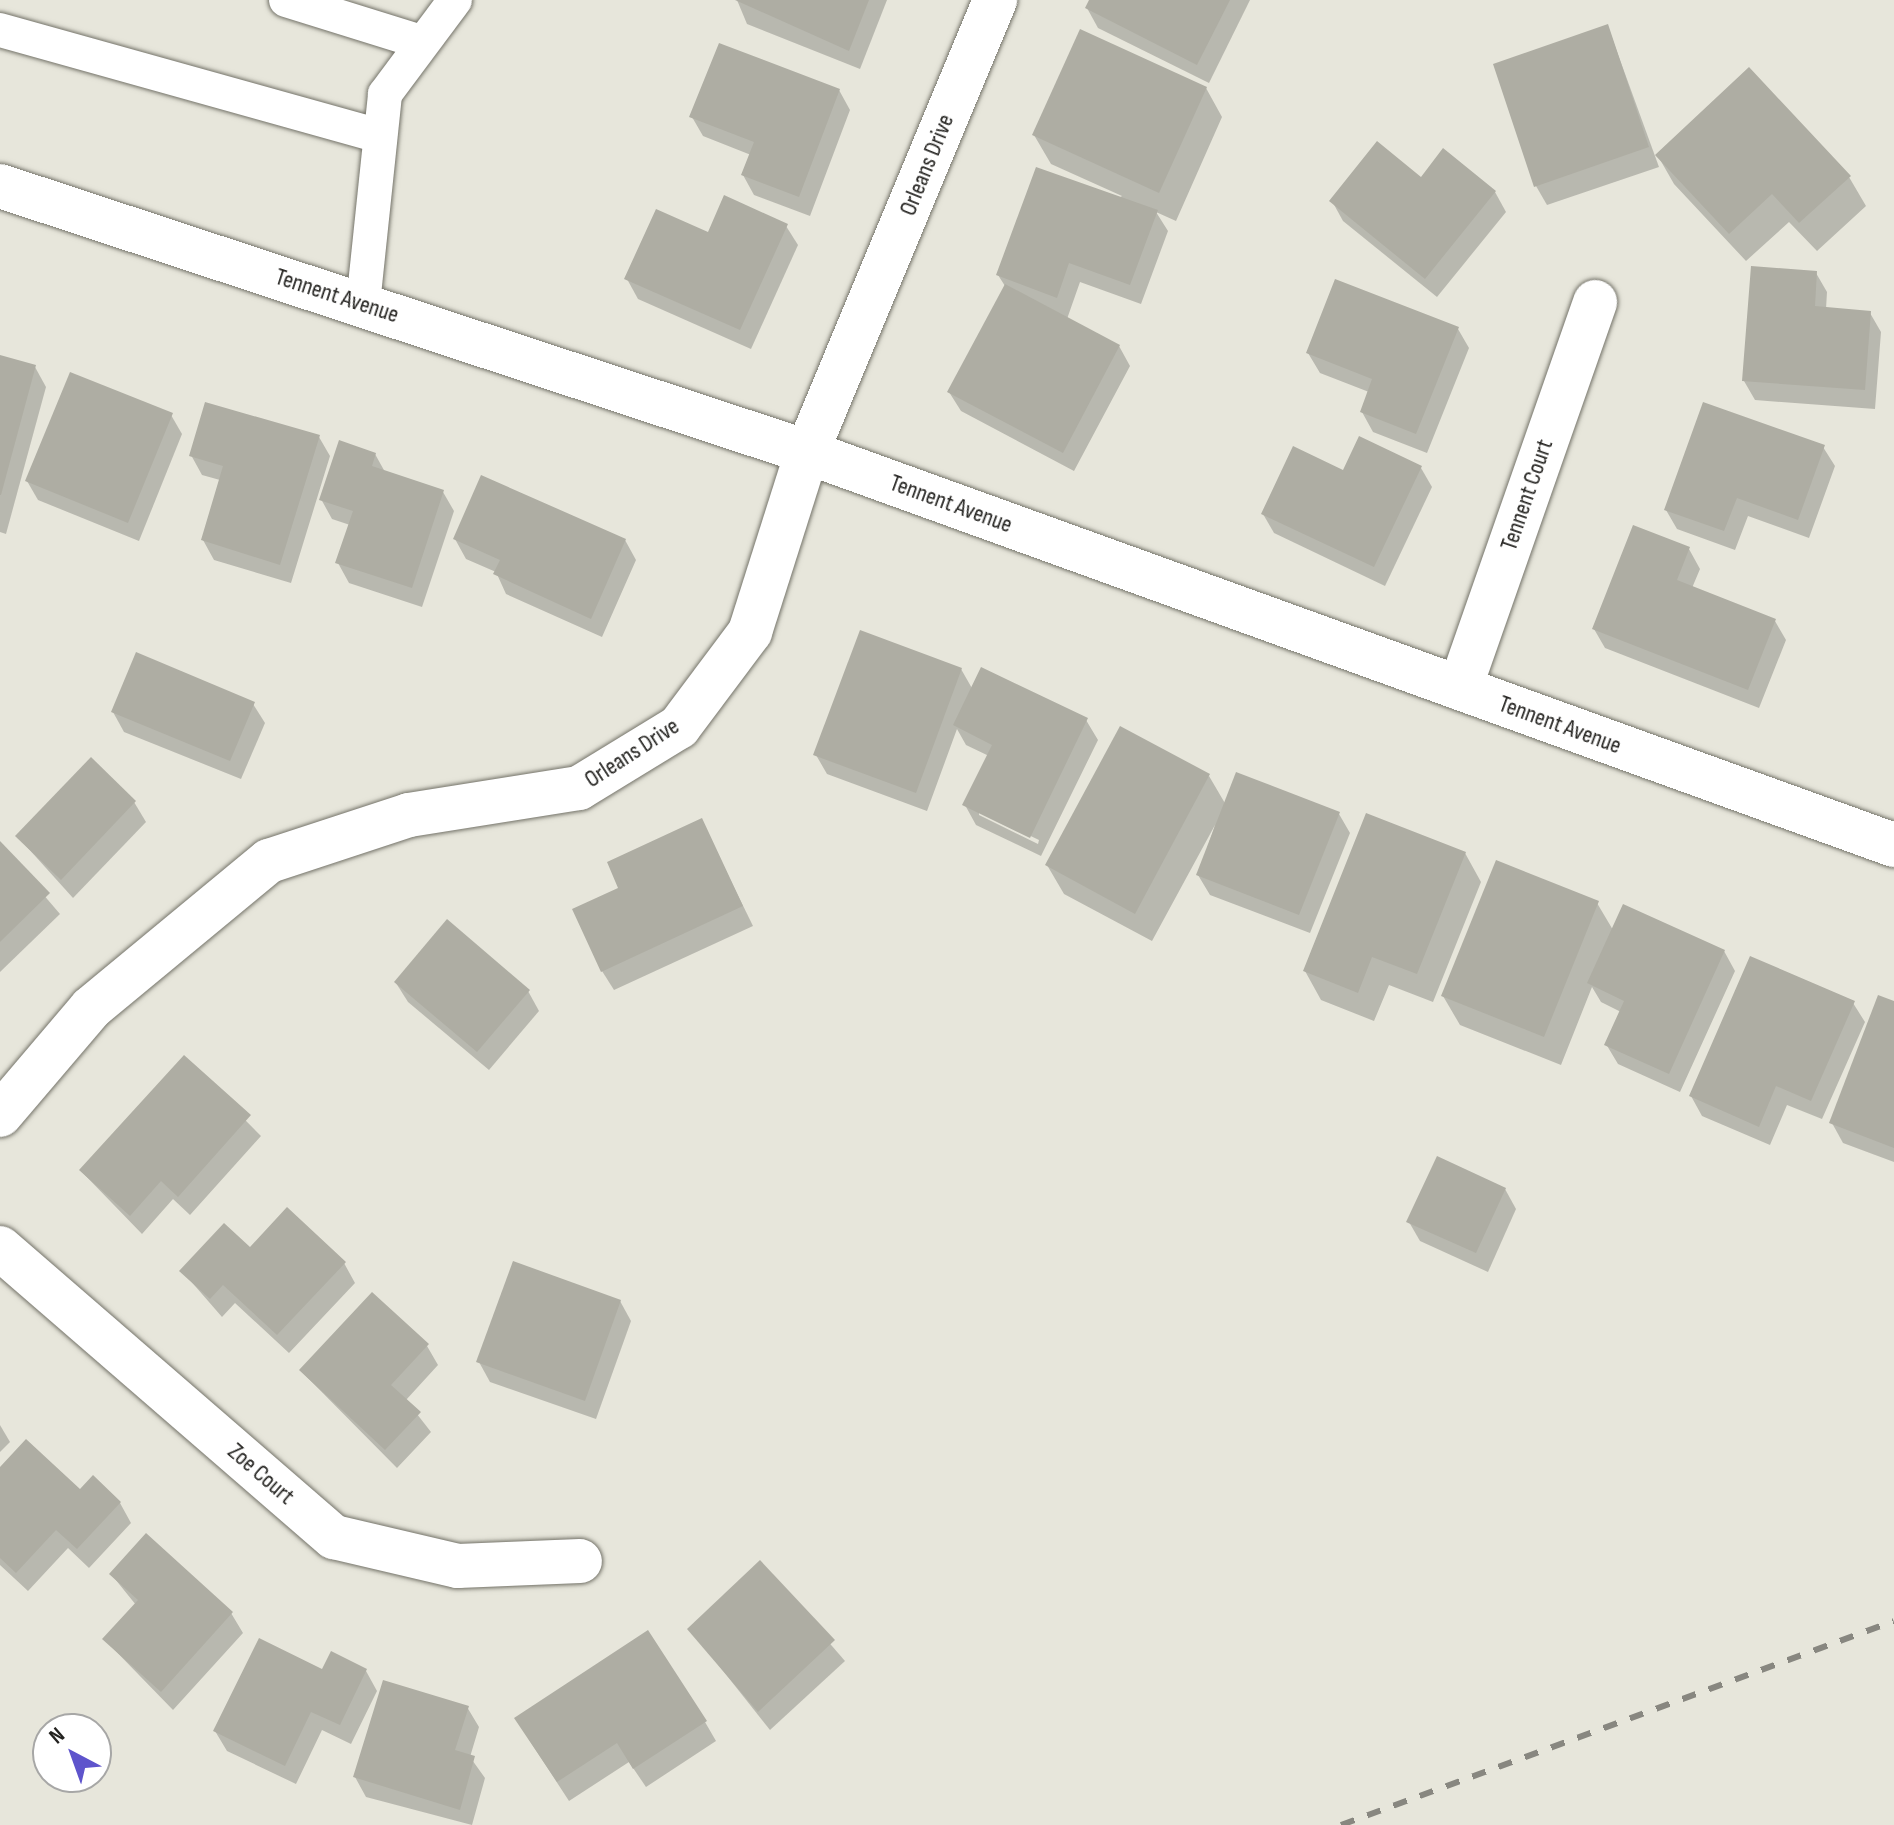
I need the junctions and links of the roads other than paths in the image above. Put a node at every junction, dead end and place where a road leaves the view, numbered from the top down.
1 (286, 0) edge
2 (455, 0) edge
3 (995, 0) edge
4 (0, 30) edge
5 (418, 41) junction
6 (376, 135) junction
7 (0, 186) edge
8 (1595, 302) dead end
9 (363, 304) junction
10 (807, 452) junction
11 (1460, 688) junction
12 (1894, 845) edge
13 (0, 1115) edge
14 (0, 1248) edge
15 (580, 1561) dead end

1 - 5 lane
2 - 5 lane
3 - 10 street, Orleans Drive
4 - 6 lane
5 - 6 lane
6 - 9 lane
7 - 9 street, Tennent Avenue
8 - 11 street, Tennent Court
9 - 10 street, Tennent Avenue
10 - 11 street, Tennent Avenue
10 - 13 street, Orleans Drive
11 - 12 street, Tennent Avenue
14 - 15 street, Zoe Court

